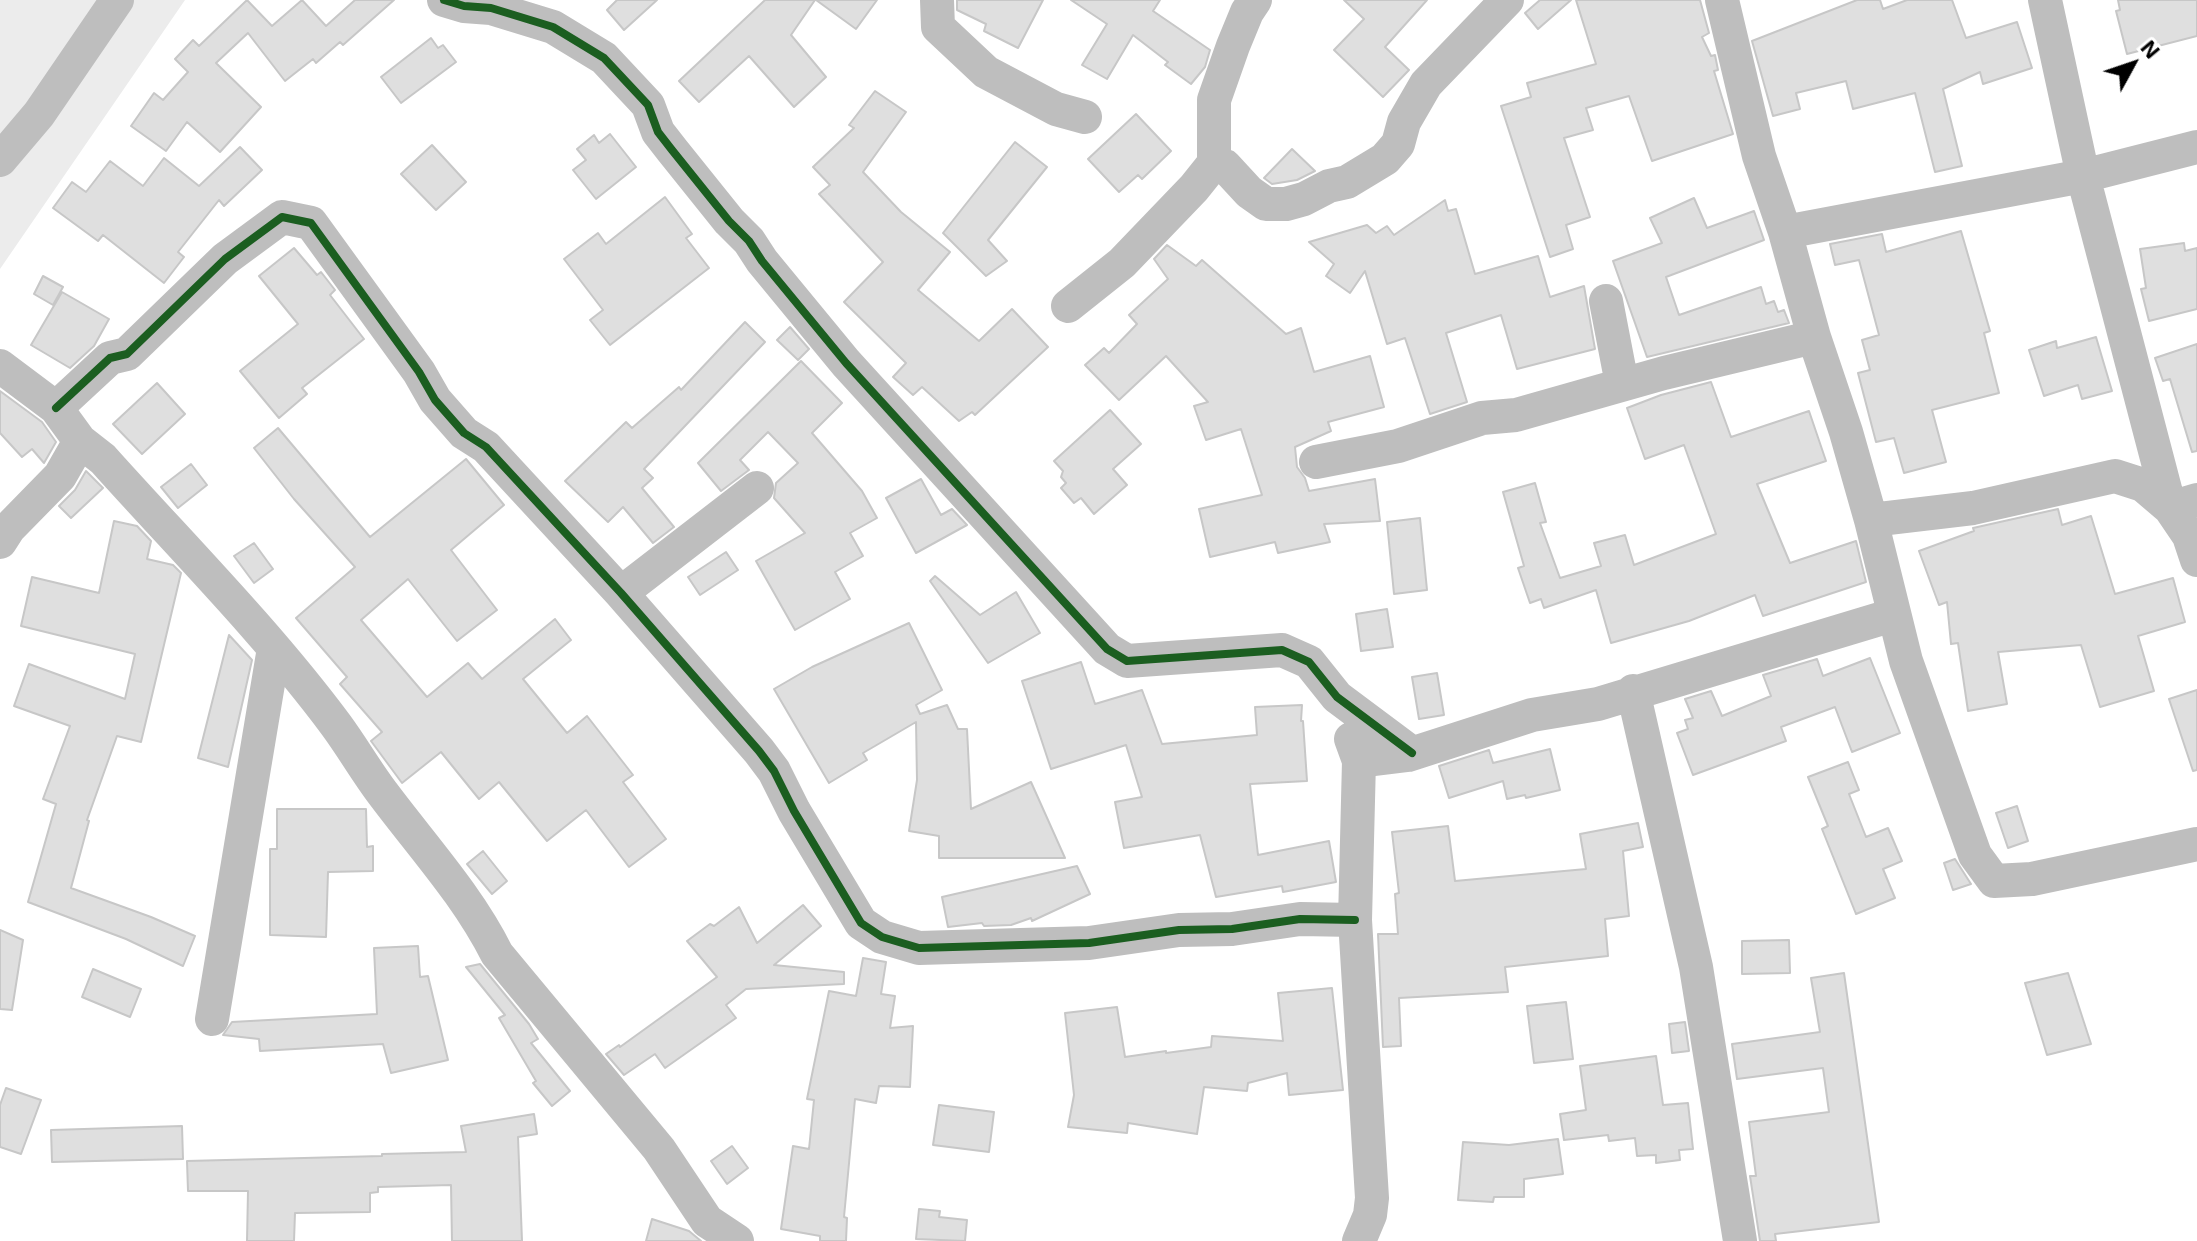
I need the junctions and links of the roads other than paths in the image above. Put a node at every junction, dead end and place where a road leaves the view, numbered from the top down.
1 (117, 0) edge
2 (444, 0) edge
3 (937, 0) edge
4 (1255, 0) edge
5 (1507, 0) edge
6 (1722, 0) edge
7 (2045, 0) edge
8 (1085, 117) dead end
9 (2197, 147) edge
10 (0, 160) edge
11 (1214, 163) junction
12 (2083, 176) junction
13 (1785, 232) junction
14 (1606, 301) dead end
15 (1068, 306) dead end
16 (1814, 337) junction
17 (0, 366) edge
18 (1622, 384) junction
19 (56, 408) junction
20 (80, 441) junction
21 (1316, 462) dead end
22 (757, 488) dead end
23 (2183, 504) edge
24 (1871, 520) junction
25 (0, 542) edge
26 (2197, 560) edge
27 (621, 593) junction
28 (1893, 615) junction
29 (274, 648) junction
30 (1633, 691) junction
31 (1337, 697) junction
32 (1412, 753) junction
33 (1359, 761) junction
34 (2197, 844) edge
35 (1355, 920) junction
36 (212, 1019) dead end
37 (737, 1241) edge
38 (1359, 1241) edge
39 (1740, 1241) edge

1 - 10 street
2 - 31 street
3 - 8 street
4 - 11 street
5 - 11 street
6 - 13 street
7 - 12 street
9 - 12 street
11 - 15 street
12 - 13 street
12 - 23 street
13 - 16 street
14 - 18 street
16 - 18 street
16 - 24 street
17 - 19 street
18 - 21 street
19 - 20 street
19 - 27 street
20 - 25 street
20 - 29 street
22 - 27 street
23 - 24 street
23 - 26 street
24 - 28 street
27 - 35 street
28 - 30 street
28 - 34 street
29 - 36 street
29 - 37 street
30 - 32 street
30 - 39 street
31 - 32 street
31 - 33 street
32 - 33 street
33 - 35 street
35 - 38 street

